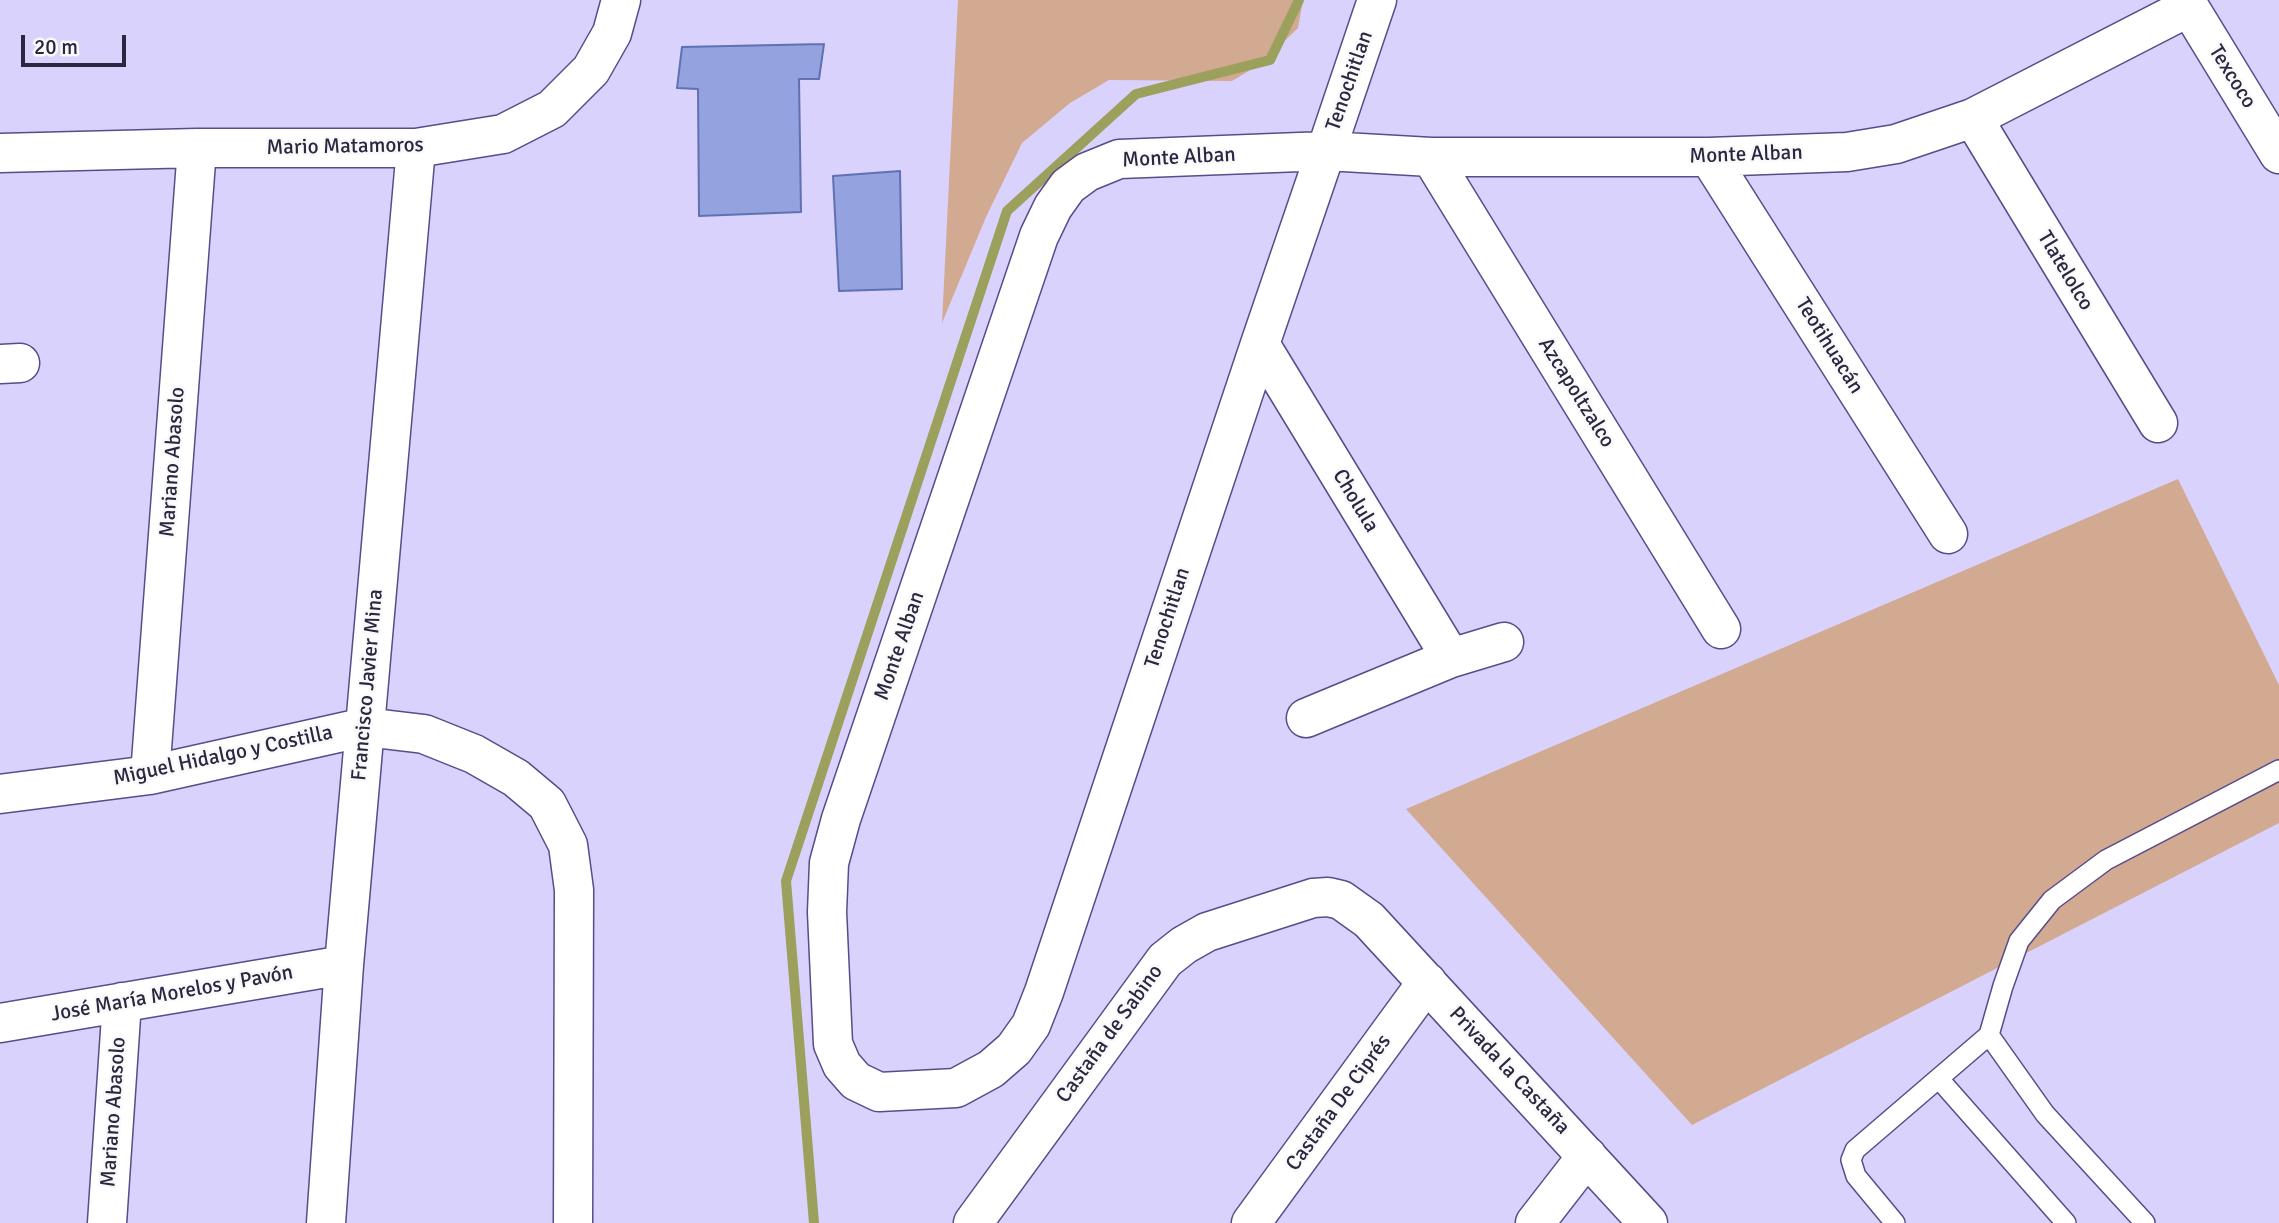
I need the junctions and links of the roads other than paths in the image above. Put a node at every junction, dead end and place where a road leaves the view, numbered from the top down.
1 (621, 0) edge
2 (1377, 0) edge
3 (2187, 3) edge
4 (1973, 118) junction
5 (197, 148) junction
6 (416, 148) junction
7 (1326, 151) junction
8 (0, 153) edge
9 (2279, 154) edge
10 (1431, 158) junction
11 (1709, 158) junction
12 (1260, 344) junction
13 (2158, 423) dead end
14 (1948, 534) dead end
15 (1721, 629) dead end
16 (1504, 642) dead end
17 (1451, 658) junction
18 (1306, 718) dead end
19 (365, 727) junction
20 (2279, 770) edge
21 (150, 775) junction
22 (0, 794) edge
23 (1369, 920) joint
24 (344, 965) junction
25 (1427, 982) junction
26 (122, 1002) junction
27 (0, 1023) edge
28 (1989, 1035) junction
29 (842, 1065) joint
30 (1939, 1079) junction
31 (1587, 1156) junction
32 (107, 1223) edge
33 (326, 1223) edge
34 (573, 1223) edge
35 (973, 1223) edge
36 (1251, 1223) edge
37 (1535, 1223) edge
38 (1648, 1223) edge
39 (1895, 1223) edge
40 (2066, 1223) edge
41 (2145, 1223) edge

1 - 6 street, Mario Matamoros
2 - 7 street, Tenochitlan
3 - 4 street, Monte Alban
3 - 9 street, Texcoco
4 - 11 street, Monte Alban
4 - 13 street, Tlatelolco
5 - 6 street, Mario Matamoros
5 - 8 street, Mario Matamoros
5 - 21 street, Mariano Abasolo
6 - 19 street, Francisco Javier Mina
7 - 10 street, Monte Alban
7 - 12 street, Tenochitlan
7 - 29 street, Monte Alban
10 - 11 street, Monte Alban
10 - 15 street, Azcapoltzalco
11 - 14 street, Teotihuacán
12 - 17 street, Cholula
12 - 29 street, Tenochitlan
16 - 17 street
17 - 18 street
19 - 21 street, Miguel Hidalgo y Costilla
19 - 24 street, Francisco Javier Mina
19 - 34 street, Miguel Hidalgo y Costilla
20 - 28 lane
21 - 22 street, Miguel Hidalgo y Costilla
23 - 25 street, Privada la Castaña
23 - 35 street, Castaña de Sabino
24 - 26 street, José María Morelos y Pavón
24 - 33 street, Francisco Javier Mina
25 - 31 street, Privada la Castaña
25 - 36 street, Castaña De Ciprés
26 - 27 street, José María Morelos y Pavón
26 - 32 street, Mariano Abasolo
28 - 30 lane
28 - 41 lane
30 - 39 lane
30 - 40 lane
31 - 37 street
31 - 38 street, Privada la Castaña

